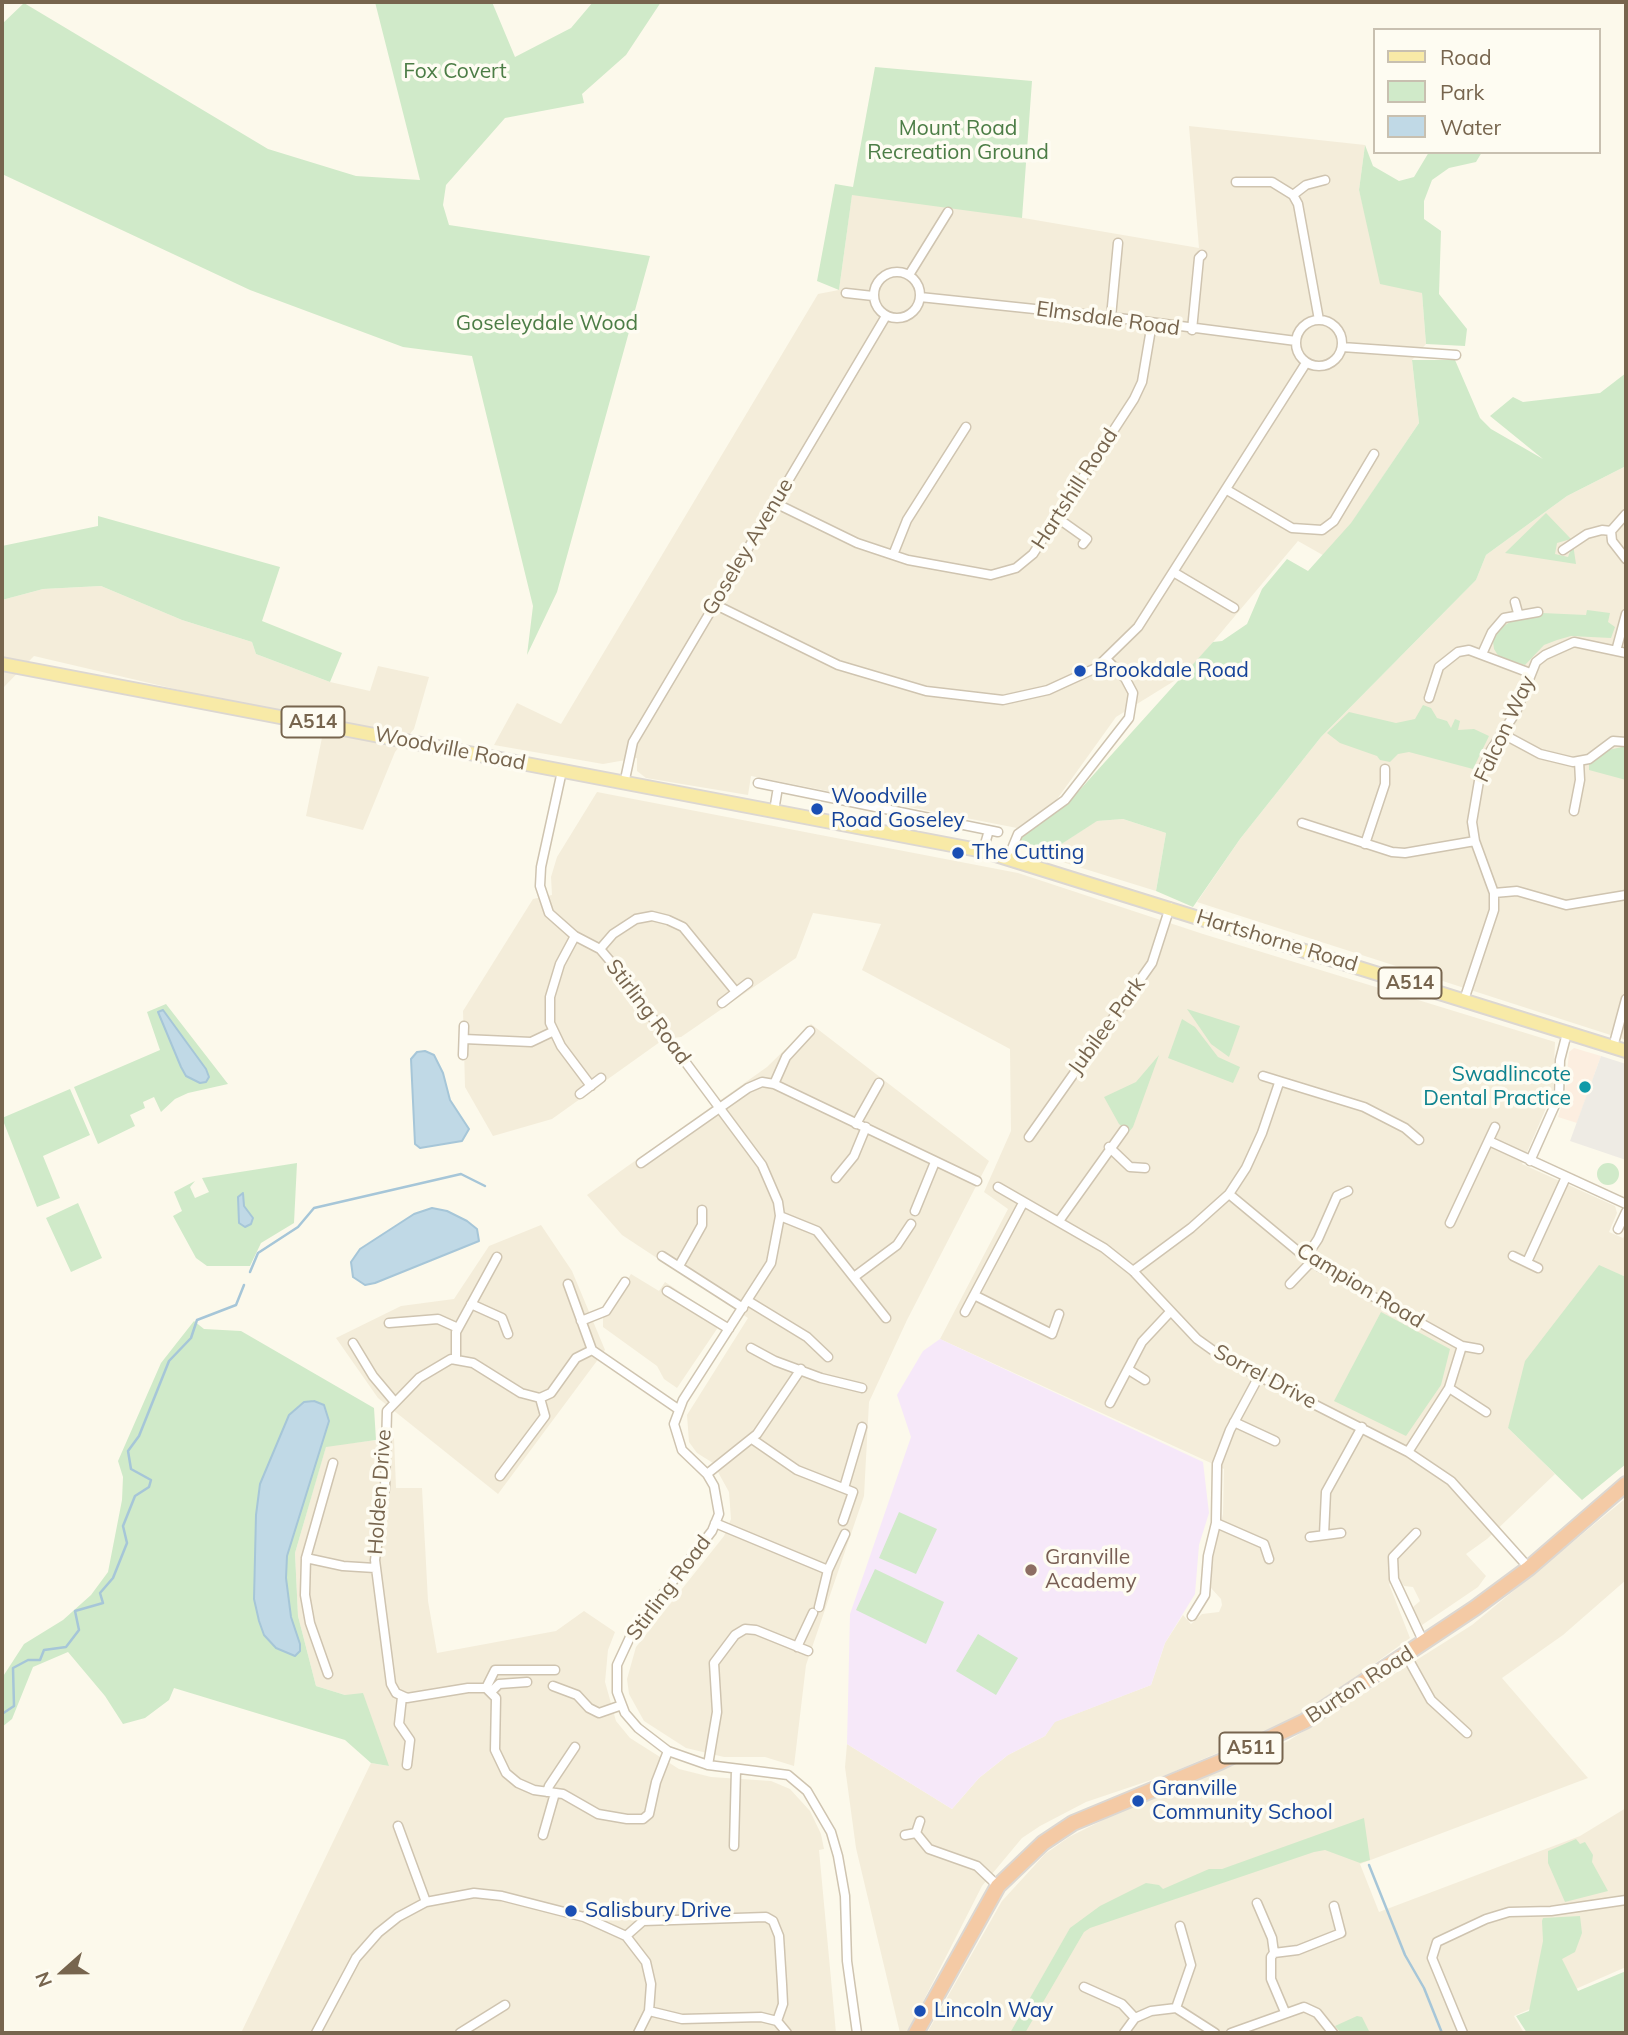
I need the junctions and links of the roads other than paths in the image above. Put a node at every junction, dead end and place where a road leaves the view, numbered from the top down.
1 (1325, 180) dead end
2 (1236, 183) dead end
3 (1293, 195) junction
4 (948, 212) dead end
5 (1118, 243) dead end
6 (1202, 255) dead end
7 (909, 275) junction
8 (846, 293) dead end
9 (873, 296) junction
10 (920, 297) junction
11 (886, 316) junction
12 (1111, 317) junction
13 (1319, 320) junction
14 (1152, 323) junction
15 (1192, 330) junction
16 (1296, 341) junction
17 (1342, 347) junction
18 (1456, 355) dead end
19 (1306, 363) junction
20 (967, 427) dead end
21 (1374, 454) dead end
22 (1227, 490) junction
23 (775, 503) junction
24 (1626, 514) edge
25 (1056, 517) junction
26 (1611, 531) junction
27 (1083, 544) dead end
28 (1563, 550) dead end
29 (892, 555) junction
30 (1626, 559) edge
31 (1175, 573) junction
32 (1515, 602) dead end
33 (714, 604) junction
34 (1234, 608) dead end
35 (1538, 612) dead end
36 (1518, 613) junction
37 (1626, 614) edge
38 (1616, 651) junction
39 (1626, 653) edge
40 (1482, 654) junction
41 (1107, 660) junction
42 (2, 664) edge
43 (1530, 673) junction
44 (1429, 698) dead end
45 (1501, 733) junction
46 (1599, 736) dead end
47 (1626, 742) edge
48 (1604, 745) junction
49 (1579, 761) junction
50 (1385, 769) dead end
51 (562, 771) junction
52 (758, 783) dead end
53 (624, 784) junction
54 (778, 787) junction
55 (774, 811) junction
56 (1574, 811) dead end
57 (1321, 816) dead end
58 (1302, 823) dead end
59 (1318, 827) junction
60 (1475, 841) junction
61 (1365, 844) junction
62 (983, 851) junction
63 (1008, 858) junction
64 (1494, 893) junction
65 (1626, 895) edge
66 (1170, 907) junction
67 (575, 936) junction
68 (600, 949) junction
69 (748, 983) dead end
70 (736, 992) junction
71 (1626, 999) edge
72 (1464, 1000) junction
73 (722, 1003) dead end
74 (464, 1026) dead end
75 (810, 1031) dead end
76 (552, 1032) junction
77 (1567, 1032) junction
78 (464, 1039) junction
79 (1620, 1049) edge
80 (463, 1055) dead end
81 (1263, 1076) dead end
82 (601, 1078) dead end
83 (879, 1083) dead end
84 (1279, 1083) junction
85 (774, 1084) junction
86 (591, 1086) junction
87 (580, 1094) dead end
88 (719, 1108) junction
89 (1411, 1118) dead end
90 (856, 1124) junction
91 (866, 1127) junction
92 (1495, 1127) dead end
93 (1405, 1128) junction
94 (1124, 1130) dead end
95 (1029, 1137) dead end
96 (1419, 1140) dead end
97 (1489, 1141) junction
98 (1109, 1147) junction
99 (1530, 1161) junction
100 (935, 1162) junction
101 (641, 1163) dead end
102 (1145, 1168) dead end
103 (1566, 1177) junction
104 (836, 1178) dead end
105 (977, 1181) dead end
106 (999, 1187) dead end
107 (1348, 1191) dead end
108 (1229, 1194) junction
109 (1023, 1203) junction
110 (1626, 1204) edge
111 (702, 1210) dead end
112 (915, 1211) dead end
113 (1626, 1212) edge
114 (780, 1216) junction
115 (1059, 1221) junction
116 (1450, 1223) dead end
117 (911, 1224) dead end
118 (1618, 1229) dead end
119 (662, 1255) dead end
120 (1513, 1256) dead end
121 (497, 1257) dead end
122 (1308, 1259) junction
123 (1527, 1262) junction
124 (679, 1266) junction
125 (1538, 1268) dead end
126 (1133, 1271) junction
127 (853, 1277) junction
128 (625, 1282) dead end
129 (568, 1284) dead end
130 (1290, 1284) dead end
131 (667, 1291) dead end
132 (974, 1295) junction
133 (471, 1304) junction
134 (746, 1304) junction
135 (965, 1312) dead end
136 (1170, 1312) junction
137 (1059, 1314) dead end
138 (886, 1318) dead end
139 (581, 1321) junction
140 (389, 1324) dead end
141 (458, 1328) junction
142 (729, 1329) junction
143 (508, 1334) dead end
144 (354, 1342) dead end
145 (1462, 1346) junction
146 (751, 1348) dead end
147 (1479, 1349) dead end
148 (592, 1350) junction
149 (828, 1357) dead end
150 (456, 1359) junction
151 (801, 1369) junction
152 (1129, 1370) junction
153 (1258, 1378) junction
154 (1145, 1380) dead end
155 (862, 1388) dead end
156 (1449, 1388) junction
157 (540, 1398) junction
158 (394, 1401) junction
159 (1110, 1404) dead end
160 (678, 1409) junction
161 (1486, 1412) dead end
162 (1234, 1422) junction
163 (862, 1427) dead end
164 (1362, 1427) junction
165 (752, 1439) junction
166 (1275, 1441) dead end
167 (1408, 1452) junction
168 (333, 1463) dead end
169 (706, 1474) junction
170 (500, 1476) dead end
171 (1626, 1484) edge
172 (844, 1488) junction
173 (843, 1521) dead end
174 (715, 1523) junction
175 (1216, 1523) junction
176 (1416, 1532) dead end
177 (1341, 1533) dead end
178 (845, 1534) dead end
179 (1324, 1535) junction
180 (1310, 1537) dead end
181 (306, 1558) junction
182 (1269, 1559) dead end
183 (375, 1567) junction
184 (1529, 1568) junction
185 (828, 1570) junction
186 (1192, 1616) dead end
187 (1424, 1643) junction
188 (797, 1647) junction
189 (808, 1651) dead end
190 (1406, 1654) junction
191 (555, 1670) dead end
192 (328, 1674) dead end
193 (527, 1682) dead end
194 (553, 1686) dead end
195 (489, 1690) junction
196 (401, 1697) junction
197 (622, 1705) junction
198 (1466, 1733) dead end
199 (575, 1747) dead end
200 (668, 1751) junction
201 (407, 1765) dead end
202 (708, 1765) junction
203 (736, 1769) junction
204 (551, 1793) junction
205 (920, 1821) dead end
206 (398, 1826) dead end
207 (916, 1833) junction
208 (543, 1835) dead end
209 (905, 1835) dead end
210 (734, 1846) dead end
211 (998, 1886) junction
212 (1626, 1900) edge
213 (426, 1902) junction
214 (1257, 1903) dead end
215 (1334, 1906) dead end
216 (1180, 1926) dead end
217 (626, 1936) junction
218 (1274, 1953) junction
219 (1084, 1987) dead end
220 (505, 2005) dead end
221 (1177, 2008) junction
222 (649, 2011) junction
223 (1285, 2012) junction
224 (1135, 2018) junction
225 (777, 2021) junction
226 (1241, 2032) edge
227 (316, 2033) edge
228 (460, 2033) edge
229 (638, 2033) edge
230 (788, 2033) edge
231 (857, 2033) edge
232 (916, 2033) edge
233 (1124, 2033) edge
234 (1215, 2033) edge
235 (1231, 2033) edge
236 (1333, 2033) edge
237 (1463, 2033) edge

1 - 3 street
2 - 3 street
3 - 13 street
4 - 7 street
5 - 12 street
6 - 15 street
7 - 9 street
7 - 10 street
8 - 9 street
9 - 11 street
10 - 11 street
10 - 12 street, Elmsdale Road
11 - 23 street, Goseley Avenue
12 - 14 street, Elmsdale Road
13 - 16 street
13 - 17 street
14 - 15 street, Elmsdale Road
14 - 25 street, Hartshill Road
15 - 16 street, Elmsdale Road
16 - 19 street
17 - 18 street
17 - 19 street
19 - 22 street
20 - 29 street
21 - 22 street
22 - 31 street
23 - 29 street, Hartshill Road
23 - 33 street, Goseley Avenue
24 - 26 street
25 - 27 street
25 - 29 street, Hartshill Road
26 - 28 street
26 - 30 street
31 - 34 street
31 - 41 street
32 - 36 street
33 - 41 street
33 - 53 street, Goseley Avenue
35 - 36 street
36 - 40 street
37 - 38 street
38 - 39 street, Falcon Way
38 - 43 street, Falcon Way
40 - 43 street
40 - 44 street
41 - 63 street
42 - 51 main road, Woodville Road / A514
43 - 45 street, Falcon Way
45 - 49 street
45 - 60 street, Falcon Way
46 - 48 street
47 - 48 street
48 - 49 street
49 - 56 street
50 - 61 street
51 - 53 main road, Woodville Road / A514
51 - 67 street, Stirling Road
52 - 54 street
53 - 55 main road, Woodville Road / A514
54 - 55 street
54 - 62 street
55 - 62 main road, Woodville Road / A514
57 - 59 street
58 - 59 street
59 - 61 street
60 - 61 street
60 - 64 street, Falcon Way
62 - 63 main road, Woodville Road / A514
63 - 66 main road, Hartshorne Road / A514
64 - 65 street
64 - 72 street, Falcon Way
66 - 72 main road, Hartshorne Road / A514
66 - 95 street, Jubilee Park
67 - 68 street, Stirling Road
67 - 76 street
68 - 70 street
68 - 88 street, Stirling Road
69 - 70 street
70 - 73 street
71 - 79 street
72 - 77 main road, Hartshorne Road / A514
74 - 78 street
75 - 85 street
76 - 78 street
76 - 86 street
77 - 79 main road, Hartshorne Road / A514
77 - 99 street
78 - 80 street
81 - 84 street
82 - 86 street
83 - 90 street
84 - 93 street
84 - 108 street
85 - 88 street
85 - 90 street
86 - 87 street
88 - 101 street
88 - 114 street, Stirling Road
89 - 93 street
90 - 91 street
91 - 100 street
91 - 104 street
92 - 97 street
93 - 96 street
94 - 98 street
97 - 99 street
97 - 116 street
98 - 102 street
98 - 115 street
99 - 103 street
100 - 105 street
100 - 112 street
103 - 110 street
103 - 123 street
106 - 109 street, Sorrel Drive
107 - 122 street
108 - 122 street, Campion Road
108 - 126 street
109 - 115 street, Sorrel Drive
109 - 132 street
111 - 124 street
113 - 118 street
114 - 127 street
114 - 134 street, Stirling Road
115 - 126 street, Sorrel Drive
117 - 127 street
119 - 124 street
120 - 123 street
121 - 133 street
122 - 130 street
122 - 145 street, Campion Road
123 - 125 street
124 - 134 street
126 - 136 street, Sorrel Drive
127 - 138 street
128 - 139 street
129 - 139 street
131 - 142 street
132 - 135 street
132 - 137 street
133 - 141 street
133 - 143 street
134 - 142 street, Stirling Road
134 - 149 street
136 - 152 street
136 - 153 street, Sorrel Drive
139 - 148 street
140 - 141 street
141 - 150 street
142 - 160 street, Stirling Road
144 - 158 street
145 - 147 street, Campion Road
145 - 156 street
146 - 151 street
148 - 157 street
148 - 160 street
150 - 157 street
150 - 158 street, Holden Drive
151 - 155 street
151 - 165 street
152 - 154 street
152 - 159 street
153 - 162 street
153 - 164 street, Sorrel Drive
156 - 161 street
156 - 167 street
157 - 170 street
158 - 183 street, Holden Drive
160 - 169 street, Stirling Road
162 - 166 street
162 - 175 street
163 - 172 street
164 - 167 street, Sorrel Drive
164 - 179 street
165 - 169 street
165 - 172 street
167 - 184 street, Sorrel Drive
168 - 181 street
169 - 174 street, Stirling Road
171 - 184 highway, Burton Road / A511
172 - 173 street
174 - 185 street
174 - 197 street, Stirling Road
175 - 182 street
175 - 186 street
176 - 187 street
177 - 179 street
178 - 185 street
179 - 180 street
181 - 183 street
181 - 192 street
183 - 196 street, Holden Drive
184 - 187 highway, Burton Road / A511
185 - 188 street
187 - 190 highway, Burton Road / A511
188 - 189 street
188 - 202 street
190 - 198 street
190 - 211 highway, Burton Road / A511
191 - 195 street
193 - 195 street
194 - 197 street
195 - 196 street
195 - 204 street
196 - 201 street, Holden Drive
197 - 200 street, Stirling Road
199 - 204 street
200 - 202 street, Stirling Road
200 - 204 street
202 - 203 street, Stirling Road
203 - 210 street
203 - 231 street, Stirling Road
204 - 208 street
205 - 207 street
206 - 213 street
207 - 209 street
207 - 211 street
211 - 232 highway, Burton Road / A511
212 - 237 street
213 - 217 street
213 - 227 street
214 - 218 street
215 - 218 street
216 - 221 street
217 - 222 street
217 - 225 street
218 - 223 street
219 - 224 street
220 - 228 street
221 - 224 street
221 - 234 street
222 - 225 street
222 - 229 street
223 - 226 street
223 - 236 street
224 - 233 street
225 - 230 street
226 - 235 street

